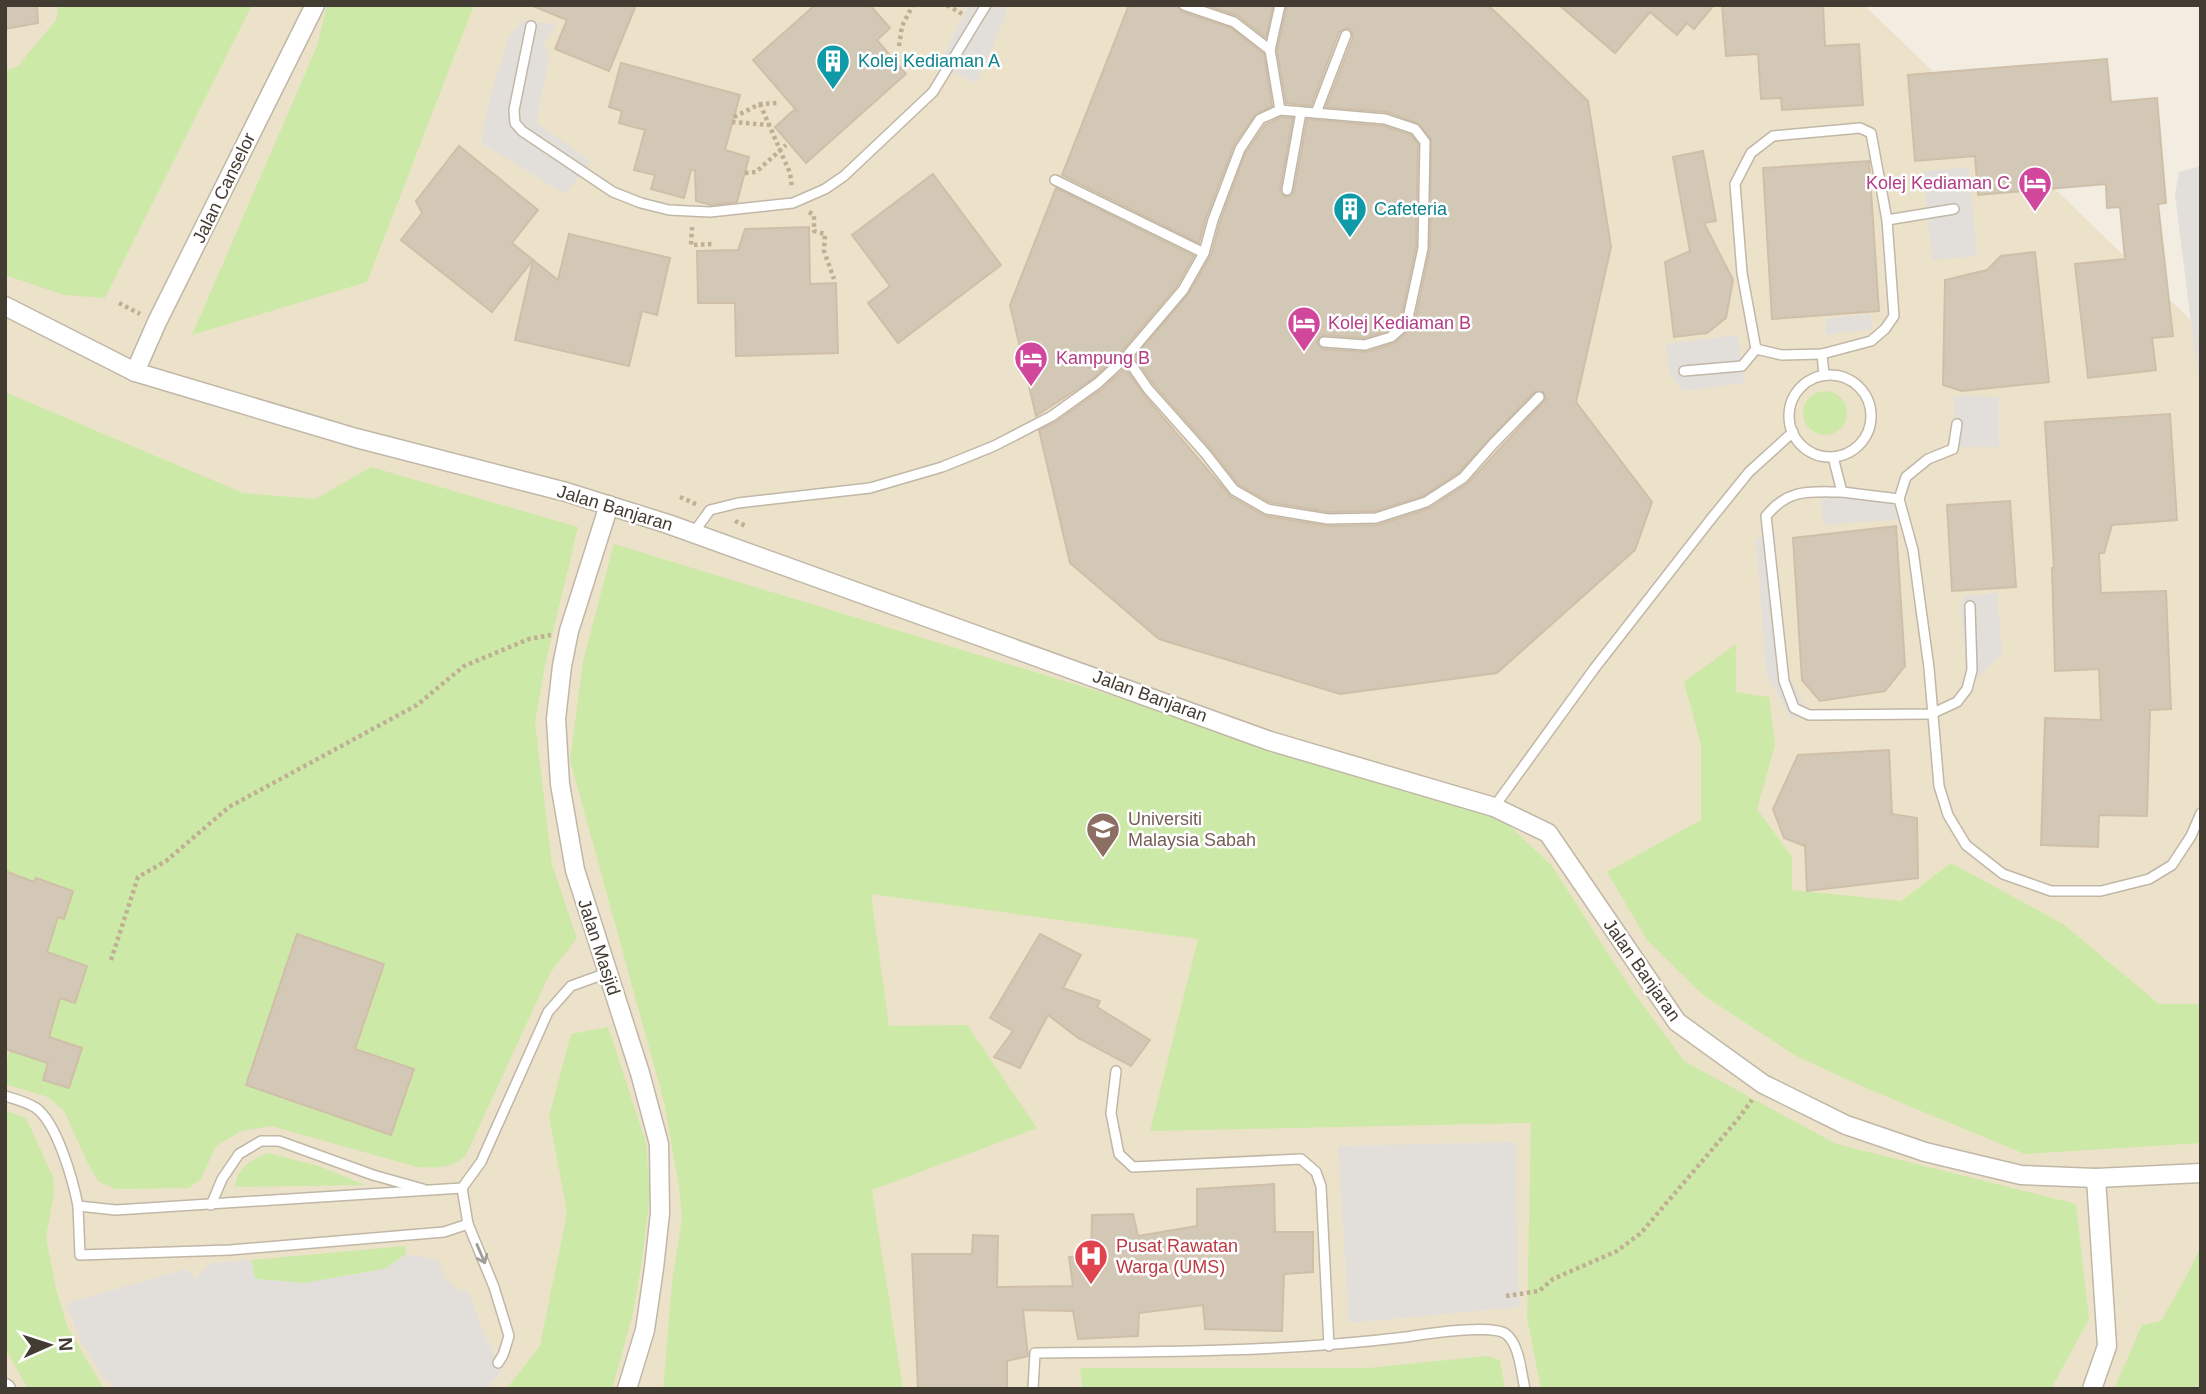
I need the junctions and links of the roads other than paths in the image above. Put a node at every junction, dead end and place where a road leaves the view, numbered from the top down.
1 (315, 5) edge
2 (986, 5) edge
3 (1184, 5) edge
4 (1280, 5) edge
5 (531, 26) dead end
6 (1346, 35) dead end
7 (1270, 50) junction
8 (1280, 110) junction
9 (1301, 111) junction
10 (1316, 113) junction
11 (1055, 180) dead end
12 (1287, 190) dead end
13 (1954, 209) dead end
14 (1887, 220) junction
15 (1204, 253) junction
16 (5, 306) edge
17 (1324, 342) dead end
18 (1756, 349) junction
19 (1822, 354) junction
20 (1126, 356) junction
21 (1684, 371) dead end
22 (135, 372) junction
23 (1824, 375) junction
24 (1539, 397) dead end
25 (1957, 424) dead end
26 (1793, 432) junction
27 (1832, 457) junction
28 (1842, 492) junction
29 (1899, 499) junction
30 (609, 505) junction
31 (694, 532) junction
32 (1970, 606) dead end
33 (1931, 714) junction
34 (1494, 807) junction
35 (2201, 813) edge
36 (607, 973) junction
37 (1116, 1071) dead end
38 (5, 1096) edge
39 (2201, 1172) edge
40 (2096, 1178) junction
41 (462, 1188) junction
42 (431, 1192) junction
43 (211, 1205) junction
44 (78, 1206) junction
45 (468, 1224) junction
46 (1329, 1346) junction
47 (498, 1363) dead end
48 (627, 1389) edge
49 (1033, 1389) edge
50 (1525, 1389) edge
51 (2092, 1389) edge

1 - 22 street, Jalan Canselor
2 - 5 lane
3 - 7 lane
4 - 7 lane
6 - 10 lane
7 - 8 lane
8 - 9 lane
8 - 15 lane
9 - 10 lane
9 - 12 lane
10 - 17 lane
11 - 15 lane
13 - 14 lane
14 - 18 lane
14 - 19 lane
15 - 20 lane
16 - 22 street, Jalan Banjaran
18 - 19 lane
18 - 21 lane
19 - 23 lane
20 - 24 lane
20 - 31 lane
22 - 30 street, Jalan Banjaran
23 - 26 lane
23 - 27 lane
25 - 29 lane
26 - 27 lane
26 - 34 lane
27 - 28 lane
28 - 29 lane
28 - 33 lane
29 - 33 lane
30 - 31 street, Jalan Banjaran
30 - 36 street, Jalan Masjid
31 - 34 street, Jalan Banjaran
32 - 33 lane
33 - 35 lane
34 - 40 street, Jalan Banjaran
36 - 41 lane
36 - 48 street, Jalan Masjid
37 - 46 lane
38 - 44 lane
39 - 40 street, Jalan Banjaran
40 - 51 street
41 - 42 lane
41 - 45 lane
42 - 43 lane
42 - 43 lane
43 - 44 lane
44 - 45 lane
45 -> 47 lane
46 - 49 lane
46 - 50 lane

